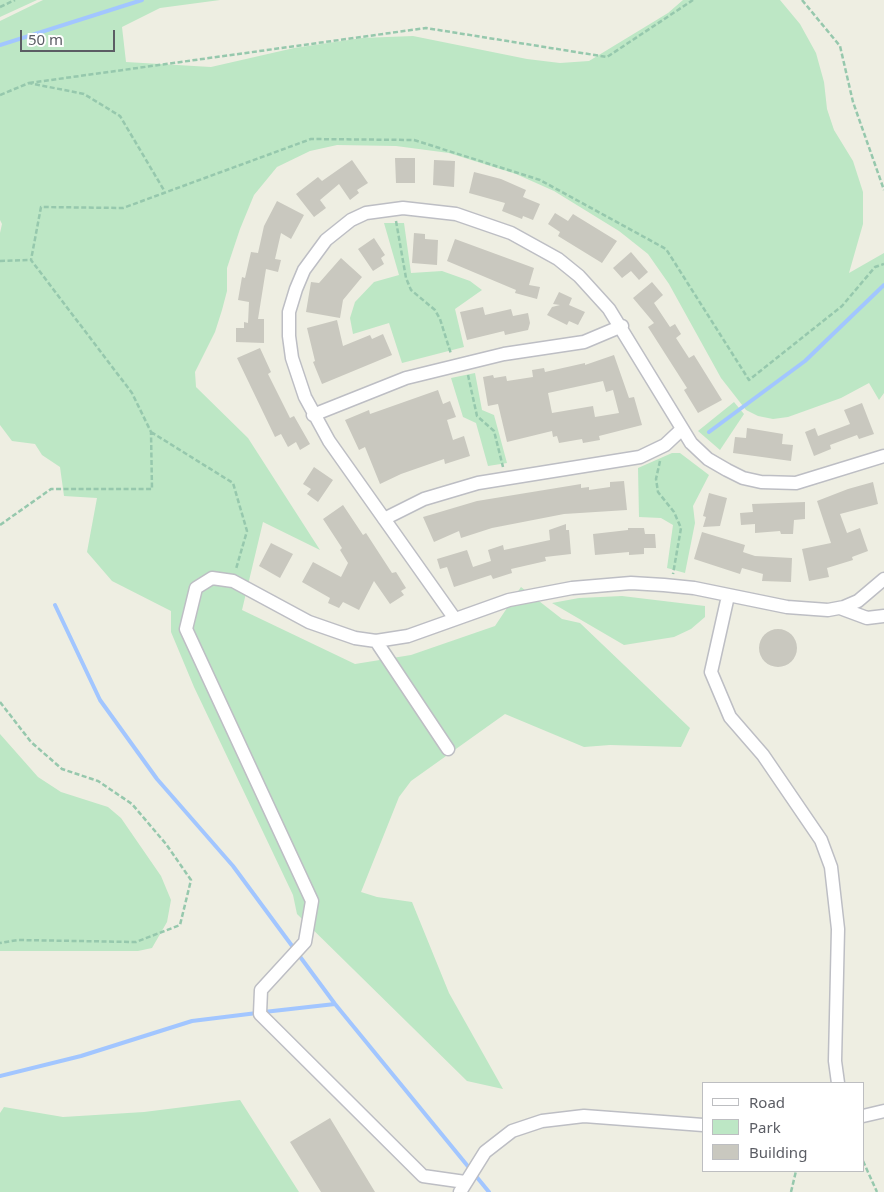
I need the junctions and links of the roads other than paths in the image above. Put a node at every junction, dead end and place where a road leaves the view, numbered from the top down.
1 (622, 326) junction
2 (313, 415) junction
3 (681, 430) junction
4 (884, 456) edge
5 (384, 519) junction
6 (884, 578) edge
7 (728, 596) junction
8 (840, 608) junction
9 (884, 616) edge
10 (455, 619) junction
11 (376, 641) junction
12 (448, 749) dead end
13 (838, 1082) edge
14 (884, 1111) edge
15 (864, 1116) edge
16 (702, 1126) edge
17 (462, 1187) edge

1 - 2 street
1 - 2 street
1 - 3 street
2 - 5 street
3 - 4 street
3 - 5 street
5 - 10 street
6 - 8 street
7 - 8 street
7 - 10 street
7 - 13 street
8 - 9 street
10 - 11 street
11 - 12 street
11 - 17 street
14 - 15 street
16 - 17 street

